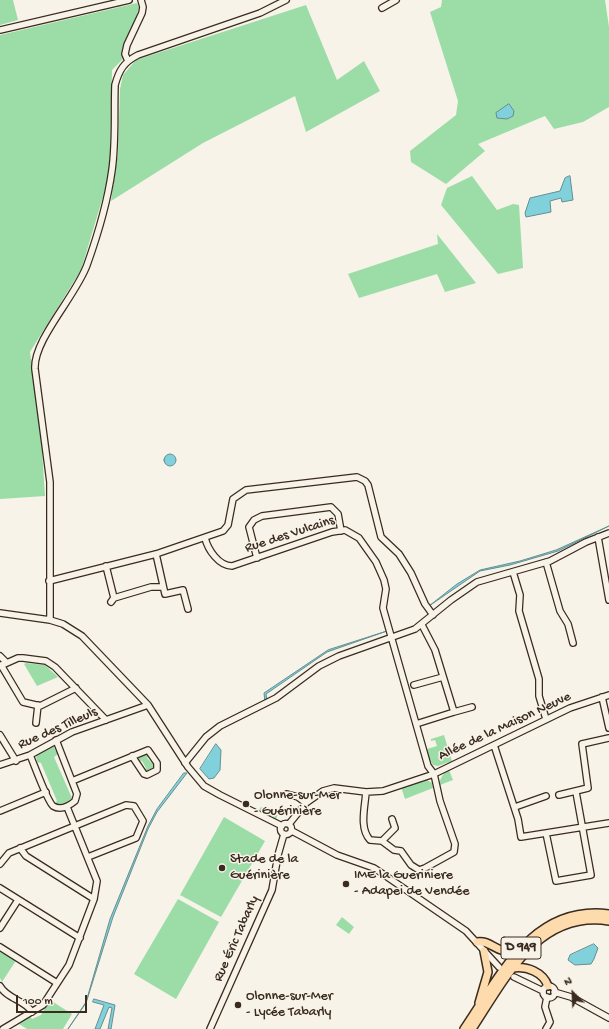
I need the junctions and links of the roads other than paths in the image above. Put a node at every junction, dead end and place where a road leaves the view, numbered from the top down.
1 (129, 0) edge
2 (141, 0) edge
3 (286, 0) edge
4 (396, 0) edge
5 (382, 8) dead end
6 (0, 30) edge
7 (128, 60) junction
8 (341, 530) junction
9 (609, 533) edge
10 (598, 537) junction
11 (205, 538) junction
12 (156, 554) junction
13 (257, 558) junction
14 (546, 562) junction
15 (106, 566) junction
16 (513, 572) junction
17 (49, 581) junction
18 (163, 587) junction
19 (609, 600) edge
20 (188, 609) dead end
21 (0, 613) edge
22 (433, 615) junction
23 (50, 620) junction
24 (422, 625) junction
25 (393, 637) junction
26 (573, 642) dead end
27 (0, 656) edge
28 (3, 664) edge
29 (444, 677) junction
30 (414, 685) dead end
31 (76, 688) junction
32 (609, 695) edge
33 (602, 697) junction
34 (38, 705) junction
35 (148, 706) junction
36 (472, 707) dead end
37 (454, 712) junction
38 (546, 719) junction
39 (106, 720) junction
40 (36, 723) dead end
41 (416, 724) junction
42 (609, 728) edge
43 (0, 735) edge
44 (609, 738) edge
45 (56, 740) junction
46 (494, 745) junction
47 (30, 755) junction
48 (132, 756) junction
49 (16, 761) junction
50 (185, 763) junction
51 (0, 765) edge
52 (434, 774) junction
53 (72, 781) junction
54 (46, 792) junction
55 (366, 792) junction
56 (576, 792) junction
57 (287, 794) dead end
58 (559, 795) dead end
59 (546, 796) dead end
60 (306, 803) junction
61 (67, 807) junction
62 (515, 807) junction
63 (0, 811) edge
64 (392, 819) dead end
65 (609, 823) edge
66 (289, 824) junction
67 (75, 826) junction
68 (282, 826) junction
69 (583, 827) junction
70 (292, 831) junction
71 (546, 833) junction
72 (284, 834) junction
73 (382, 841) junction
74 (20, 848) junction
75 (88, 857) junction
76 (0, 864) edge
77 (0, 888) edge
78 (94, 898) junction
79 (18, 900) junction
80 (609, 914) edge
81 (609, 921) edge
82 (0, 928) edge
83 (80, 938) junction
84 (477, 942) junction
85 (0, 947) edge
86 (484, 951) junction
87 (522, 952) junction
88 (500, 967) dead end
89 (528, 967) junction
90 (513, 968) junction
91 (514, 977) dead end
92 (57, 983) junction
93 (0, 986) edge
94 (545, 989) junction
95 (554, 992) junction
96 (547, 997) junction
97 (477, 1009) junction
98 (32, 1012) junction
99 (609, 1018) edge
100 (3, 1029) edge
101 (210, 1029) edge
102 (464, 1029) edge
103 (472, 1029) edge
104 (546, 1029) edge

1 - 6 street
2 - 7 street
3 - 7 street
4 - 5 street
7 - 17 street
8 - 13 street, Rue des Vulcains
8 - 13 street
8 - 25 street, Rue des Vulcains
9 - 10 street
10 - 14 street
10 - 19 street
11 - 12 street
11 - 13 street, Rue des Vulcains
11 - 22 street
12 - 15 street
12 - 18 street
14 - 16 street
14 - 26 street
15 - 17 street
15 - 18 street
16 - 22 street
16 - 38 street
17 - 23 street
18 - 20 street
21 - 23 street
22 - 24 street
23 - 35 street
24 - 25 street
24 - 29 street
25 - 41 street, Allée de la Maison Neuve
25 - 50 street
27 - 28 street
28 - 31 street
28 - 34 street
29 - 30 street
29 - 37 street
31 - 34 street
31 - 39 street
32 - 33 street, Allée de la Maison Neuve
33 - 38 street, Allée de la Maison Neuve
33 - 42 street
34 - 40 street
35 - 39 street, Rue des Tilleuls
35 - 50 street
36 - 37 street
37 - 41 street
38 - 46 street, Allée de la Maison Neuve
39 - 45 street, Rue des Tilleuls
41 - 52 street, Allée de la Maison Neuve
43 - 49 street
44 - 56 street
45 - 47 street, Rue des Tilleuls
45 - 53 street
46 - 52 street, Allée de la Maison Neuve
46 - 62 street
47 - 49 street, Rue des Tilleuls
47 - 54 street
48 - 48 street
48 - 53 street
49 - 51 street, Rue des Tilleuls
50 - 68 street
52 - 55 street
52 - 73 street
53 - 61 street
54 - 61 street
54 - 63 street
55 - 60 street
55 - 73 street
56 - 58 street
56 - 69 street
57 - 60 street
59 - 62 street
60 - 66 street
61 - 67 street
62 - 71 street
64 - 73 street
65 - 69 street
66 - 68 street
66 - 70 street
67 - 74 street
67 - 75 street
67 - 75 street
68 - 72 street
69 - 71 street
69 - 71 street
70 - 72 street
70 - 84 street
72 - 101 street, Rue Éric Tabarly
74 - 76 street
74 - 78 street
75 - 78 street
77 - 79 street
78 - 83 street
79 - 82 street
79 - 83 street
80 - 87 main road, D 949
81 - 87 main road, D 949
83 - 92 street
84 - 86 street
84 - 87 main road
85 - 92 street
86 - 88 street
86 - 97 main road
87 - 89 main road
87 - 90 main road, D 949
87 - 97 main road, D 949
89 - 90 main road
89 - 94 main road
90 - 103 main road, D 949
91 - 94 street
92 - 98 street
93 - 98 street
94 - 95 street
94 - 96 street
95 - 96 street
95 - 99 street
96 - 104 street
97 - 102 main road, D 949
98 - 100 street

